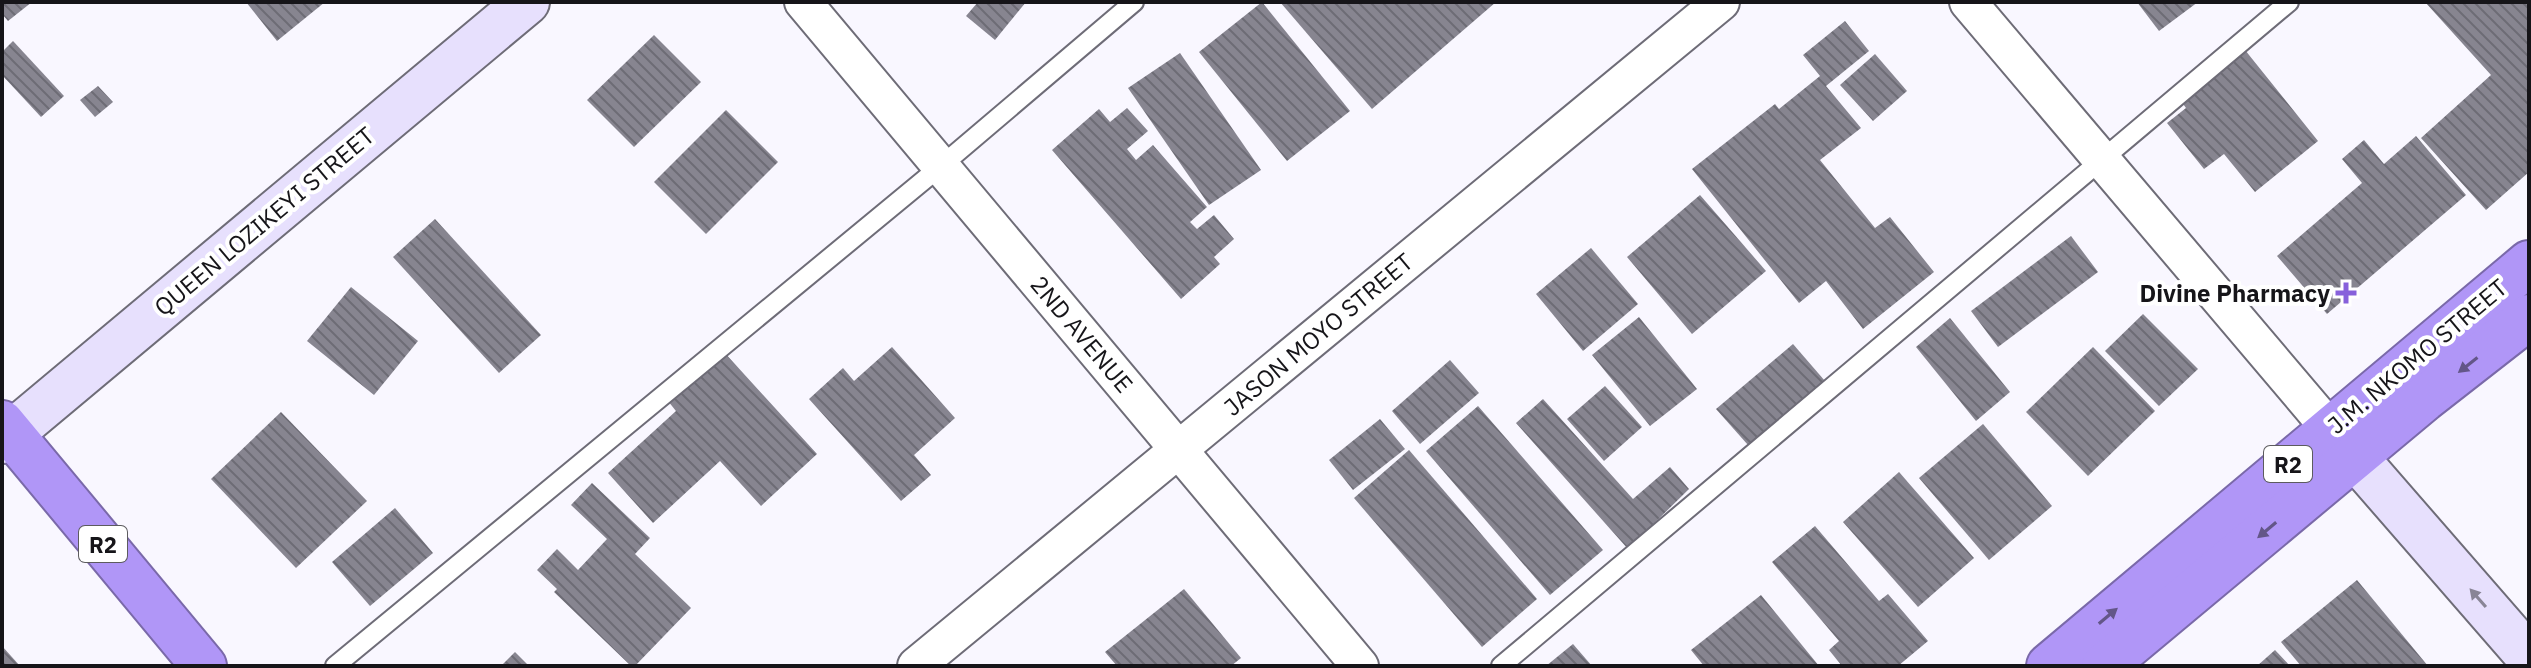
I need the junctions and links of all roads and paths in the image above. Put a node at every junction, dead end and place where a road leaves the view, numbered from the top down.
1 (527, 2) edge
2 (803, 2) edge
3 (1134, 2) edge
4 (1721, 2) edge
5 (1968, 2) edge
6 (2289, 2) edge
7 (2101, 159) junction
8 (941, 166) junction
9 (2529, 263) edge
10 (2529, 317) edge
11 (5, 432) edge
12 (2342, 443) junction
13 (1179, 449) junction
14 (2529, 657) edge
15 (204, 666) edge
16 (335, 666) edge
17 (916, 666) edge
18 (1360, 666) edge
19 (1501, 666) edge
20 (2049, 666) edge
21 (2104, 666) edge

1 - 11 street, QUEEN LOZIKEYI STREET
2 - 8 street, 2ND AVENUE
3 - 8 lane
4 - 13 street, JASON MOYO STREET
5 - 7 street
6 - 7 lane
7 - 12 street
7 - 19 lane
8 - 13 street, 2ND AVENUE
8 - 16 lane
9 - 12 highway, J.M. NKOMO STREET / R2
10 -> 12 highway, J.M. NKOMO STREET / R2
11 - 15 highway, R2
14 -> 12 street
20 -> 12 highway, J.M. NKOMO STREET / R2
12 -> 21 highway, J.M. NKOMO STREET / R2
13 - 17 street, JASON MOYO STREET
13 - 18 street, 2ND AVENUE

